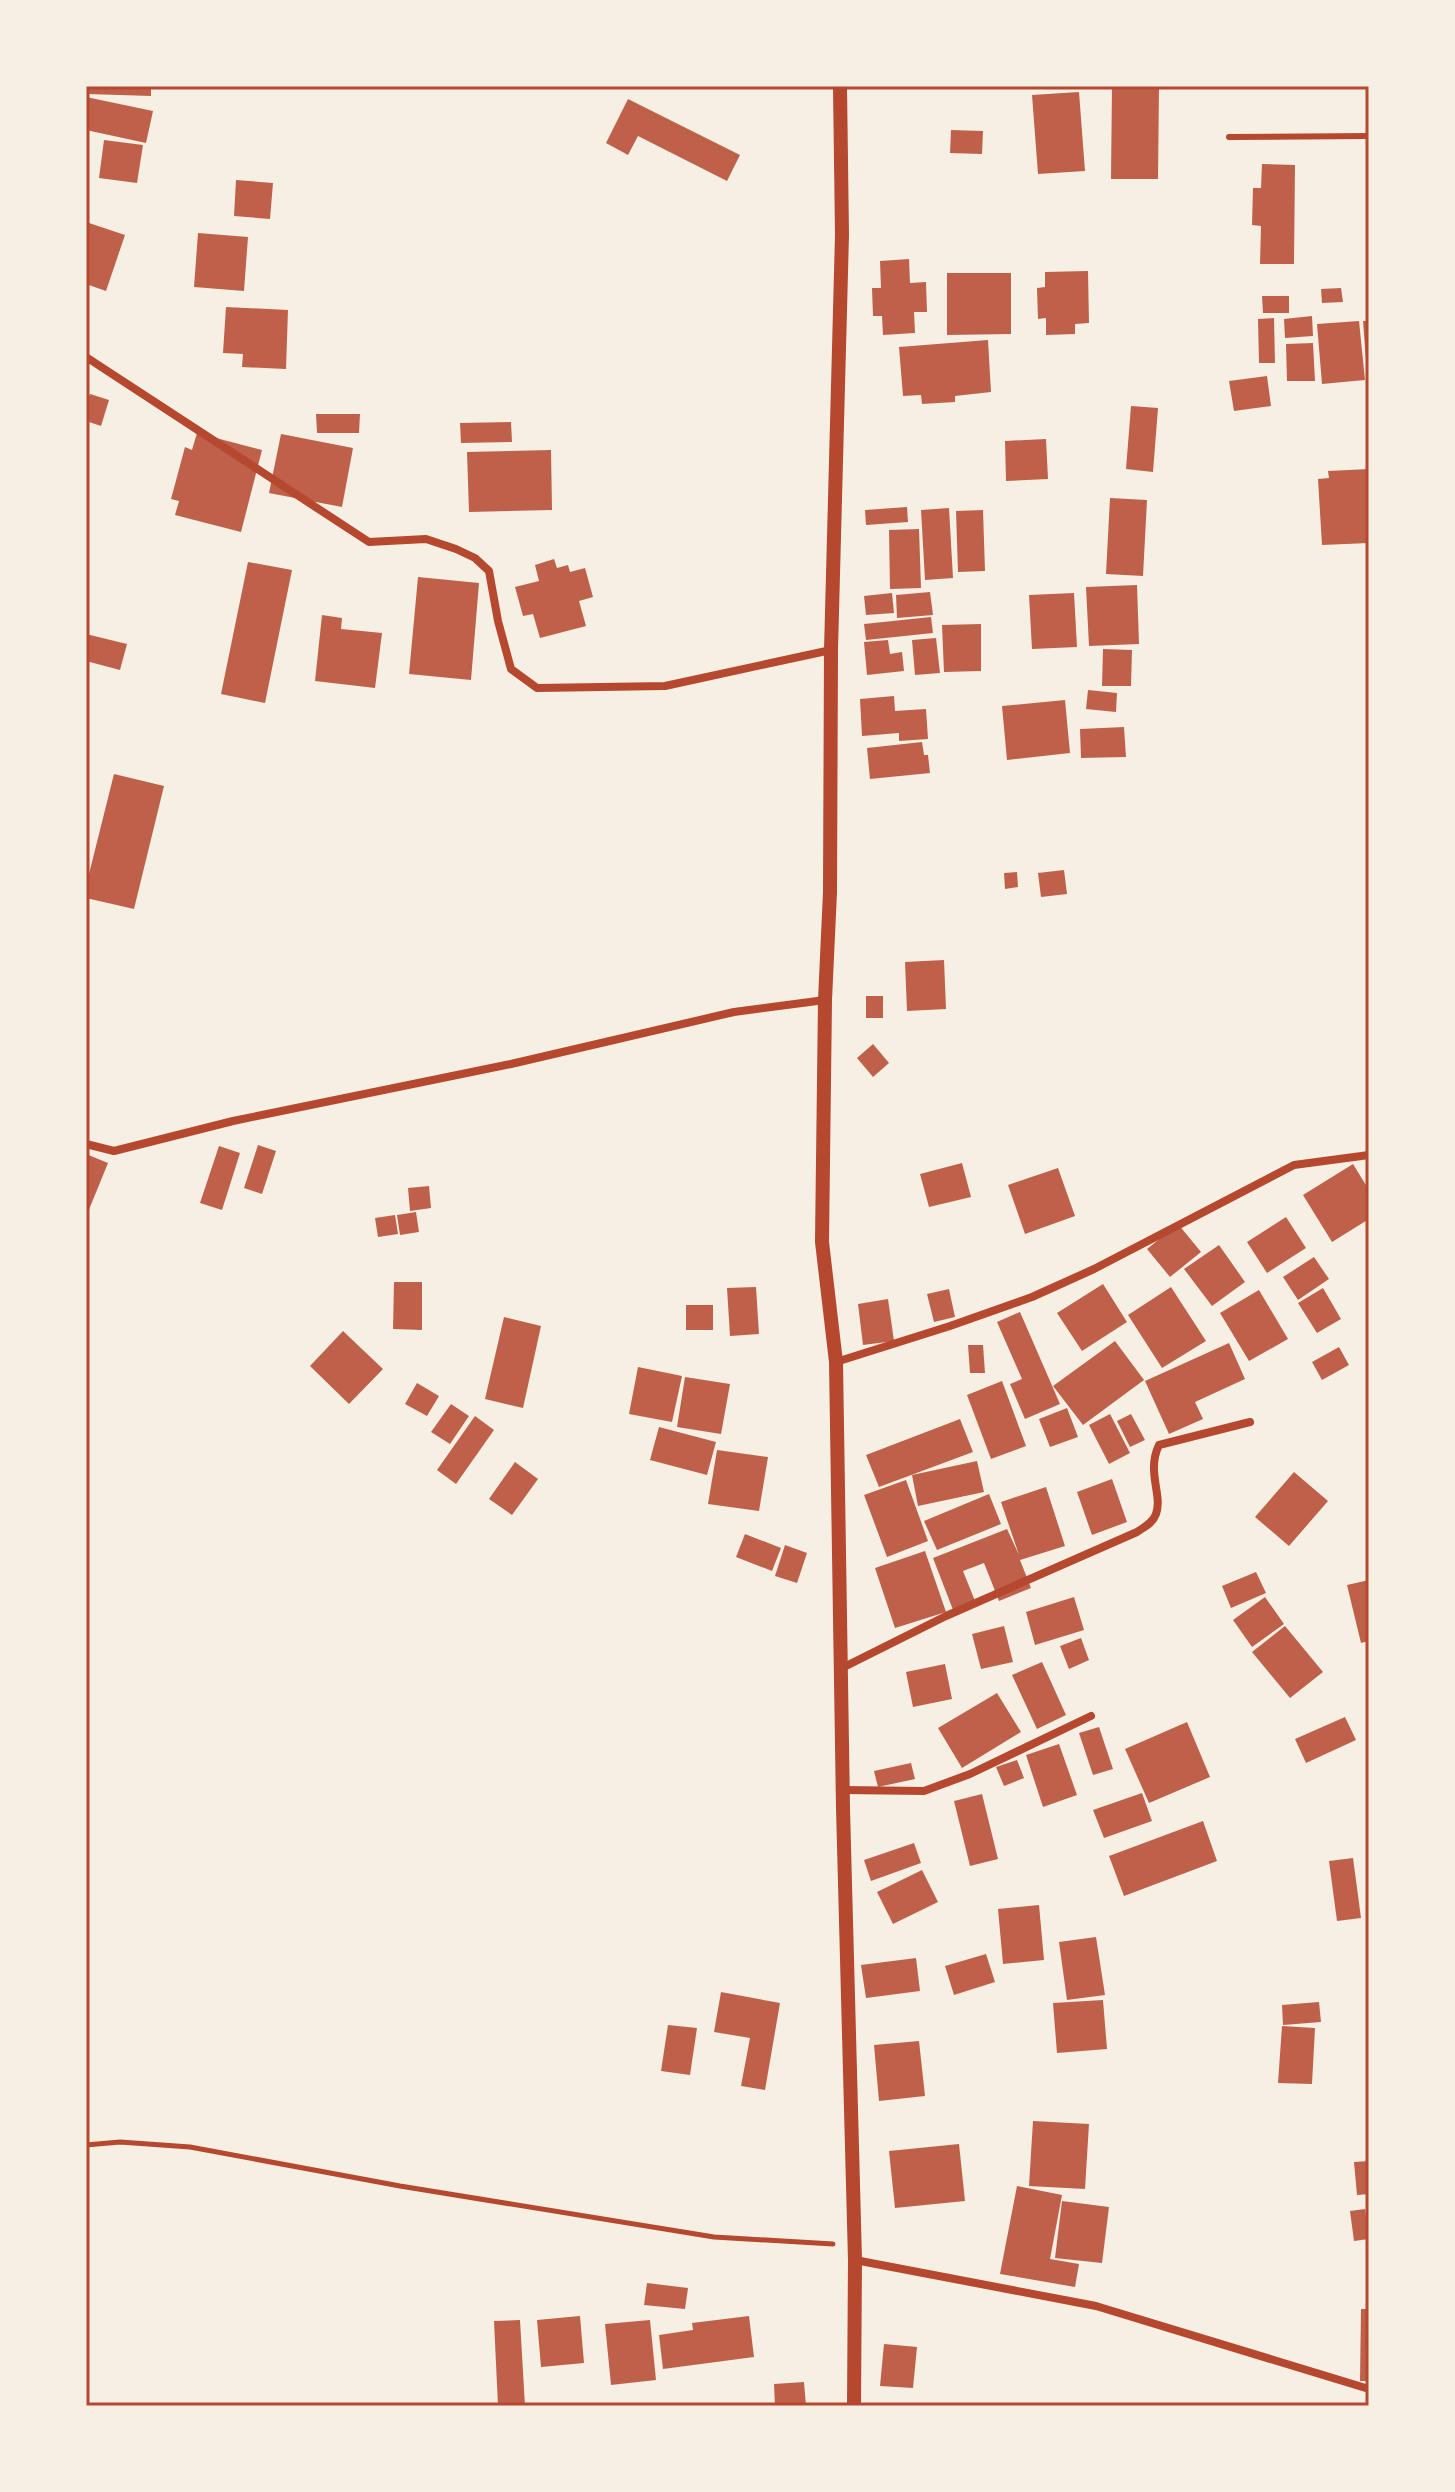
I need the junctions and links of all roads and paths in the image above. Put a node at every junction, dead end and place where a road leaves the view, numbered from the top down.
1 (840, 86) edge
2 (1369, 136) edge
3 (1229, 137) dead end
4 (86, 357) edge
5 (831, 650) junction
6 (825, 1000) junction
7 (86, 1144) edge
8 (1369, 1155) edge
9 (836, 1362) junction
10 (1250, 1422) dead end
11 (842, 1668) junction
12 (1091, 1716) dead end
13 (843, 1790) junction
14 (86, 2145) edge
15 (854, 2245) junction
16 (855, 2260) junction
17 (1369, 2389) edge
18 (854, 2406) edge

1 - 5 street
2 - 3 lane
4 - 5 street
5 - 6 street
6 - 7 street
6 - 9 street
8 - 9 street
9 - 11 street
10 - 11 street
11 - 13 street
12 - 13 street
13 - 15 street
14 - 15 path
15 - 16 street
16 - 17 street
16 - 18 street

